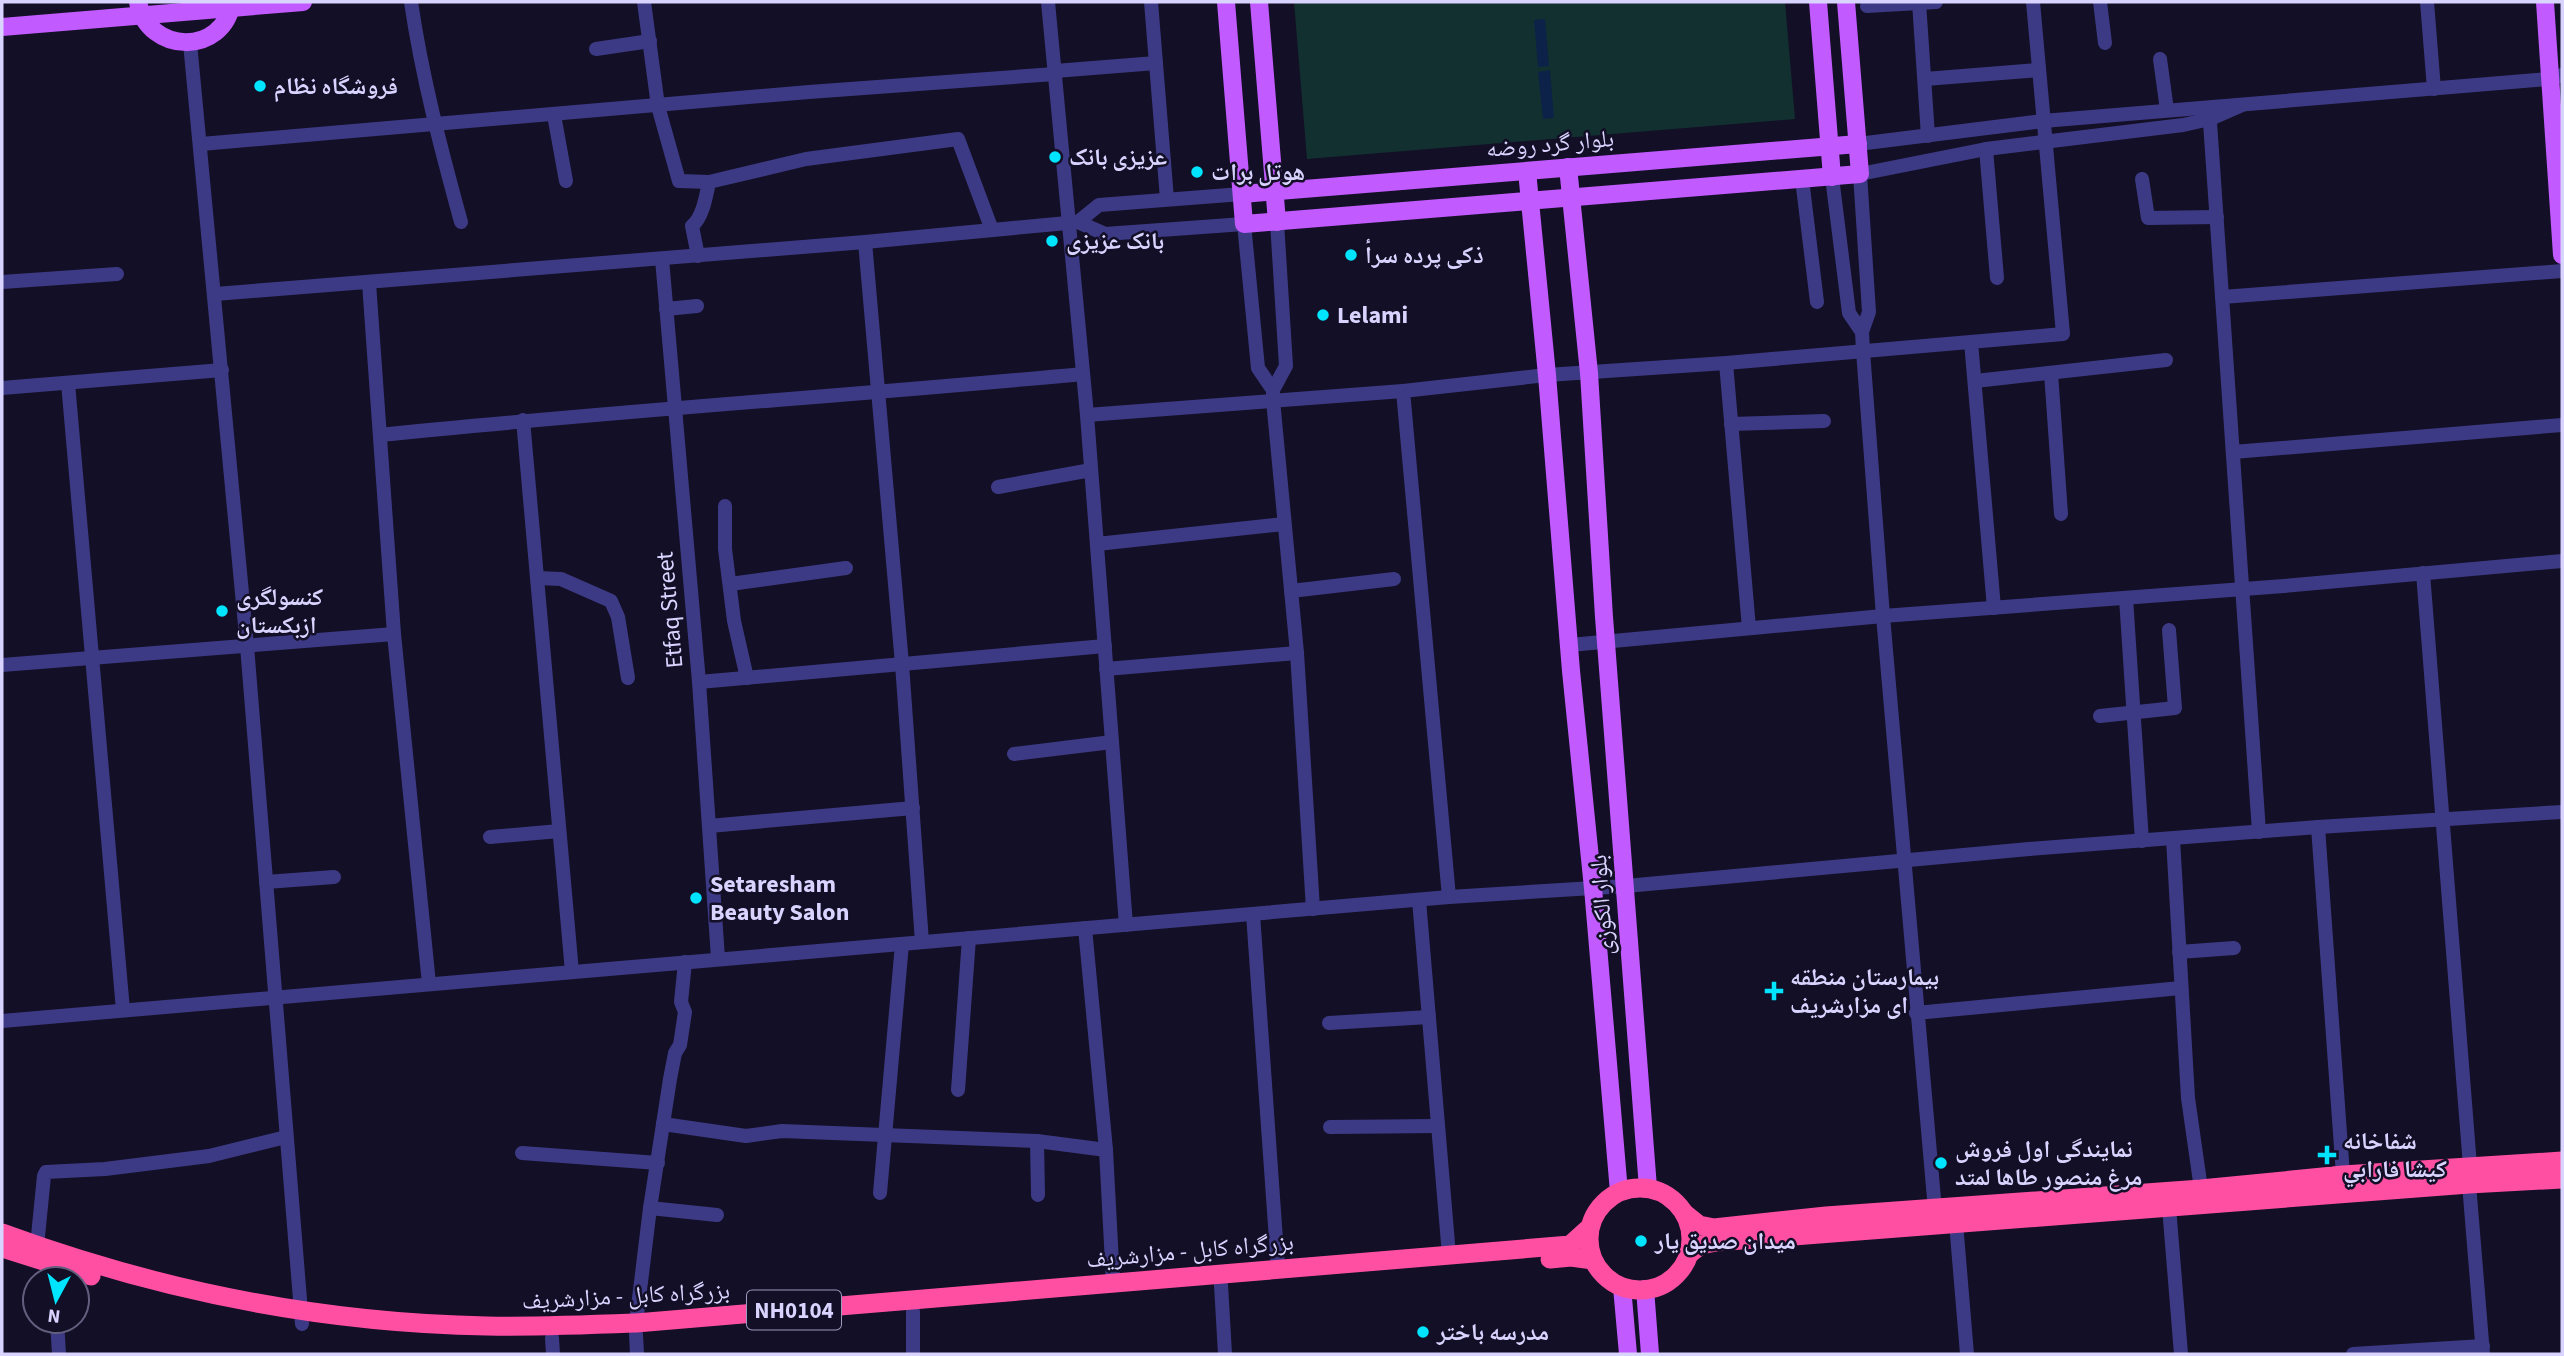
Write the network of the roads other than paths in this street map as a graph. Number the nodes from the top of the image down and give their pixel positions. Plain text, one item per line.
1 (303, 2) edge
2 (411, 2) edge
3 (644, 2) edge
4 (1048, 2) edge
5 (1152, 2) edge
6 (1226, 2) edge
7 (1259, 2) edge
8 (1818, 2) edge
9 (1846, 2) edge
10 (1919, 2) edge
11 (1936, 2) edge
12 (2033, 2) edge
13 (2100, 2) edge
14 (2427, 2) edge
15 (2544, 2) edge
16 (231, 5) edge
17 (1867, 6) dead end
18 (139, 8) edge
19 (2, 27) edge
20 (650, 41) junction
21 (190, 43) junction
22 (2105, 43) dead end
23 (596, 49) dead end
24 (2160, 59) dead end
25 (1156, 63) junction
26 (2039, 70) junction
27 (1055, 72) junction
28 (2556, 77) edge
29 (1924, 79) junction
30 (2434, 89) junction
31 (658, 106) junction
32 (2167, 110) junction
33 (2210, 113) junction
34 (554, 115) junction
35 (2043, 121) junction
36 (435, 124) junction
37 (1928, 136) junction
38 (2045, 141) junction
39 (201, 144) junction
40 (1858, 144) junction
41 (1830, 146) junction
42 (1986, 149) junction
43 (1568, 167) junction
44 (1527, 171) junction
45 (1860, 174) junction
46 (1832, 177) junction
47 (1802, 179) junction
48 (2142, 179) dead end
49 (566, 181) dead end
50 (709, 182) junction
51 (1275, 191) junction
52 (1242, 194) junction
53 (1572, 198) junction
54 (1167, 199) junction
55 (1530, 201) junction
56 (2217, 217) junction
57 (461, 222) dead end
58 (1277, 222) junction
59 (1074, 223) junction
60 (1244, 224) junction
61 (992, 230) junction
62 (865, 242) junction
63 (2562, 255) edge
64 (698, 256) junction
65 (662, 259) junction
66 (2562, 271) edge
67 (117, 274) dead end
68 (1997, 278) dead end
69 (2, 282) edge
70 (369, 283) junction
71 (215, 294) junction
72 (2222, 298) junction
73 (1817, 302) dead end
74 (697, 306) dead end
75 (666, 309) junction
76 (1862, 332) junction
77 (1971, 342) junction
78 (1863, 351) junction
79 (2166, 360) dead end
80 (1726, 363) junction
81 (222, 370) junction
82 (1589, 373) junction
83 (2051, 373) junction
84 (1083, 374) junction
85 (1547, 375) junction
86 (1975, 381) junction
87 (68, 383) junction
88 (2, 388) edge
89 (1403, 391) junction
90 (876, 394) junction
91 (1273, 395) junction
92 (675, 409) junction
93 (1087, 415) junction
94 (523, 420) junction
95 (1824, 421) dead end
96 (1731, 424) junction
97 (2562, 425) edge
98 (380, 435) junction
99 (2233, 452) junction
100 (1091, 470) junction
101 (999, 486) dead end
102 (724, 506) dead end
103 (2062, 514) dead end
104 (1284, 524) junction
105 (1097, 544) junction
106 (2562, 561) edge
107 (846, 568) dead end
108 (2423, 573) junction
109 (537, 578) junction
110 (1394, 579) dead end
111 (730, 584) junction
112 (2242, 589) junction
113 (1291, 591) junction
114 (2126, 598) junction
115 (1994, 608) junction
116 (1883, 616) junction
117 (1749, 628) junction
118 (2169, 629) dead end
119 (394, 634) junction
120 (1607, 641) junction
121 (1570, 645) junction
122 (247, 646) junction
123 (1105, 646) junction
124 (1297, 653) junction
125 (91, 658) junction
126 (902, 664) junction
127 (2, 665) edge
128 (1107, 669) junction
129 (628, 678) dead end
130 (747, 678) junction
131 (699, 682) junction
132 (2133, 714) junction
133 (2100, 716) dead end
134 (1112, 742) junction
135 (1014, 754) dead end
136 (913, 808) junction
137 (2562, 812) edge
138 (2441, 820) junction
139 (709, 826) junction
140 (2318, 827) junction
141 (559, 831) junction
142 (2259, 832) junction
143 (490, 837) dead end
144 (2173, 839) junction
145 (2142, 841) junction
146 (1905, 861) junction
147 (334, 877) dead end
148 (266, 883) junction
149 (1626, 886) junction
150 (1593, 888) junction
151 (1449, 897) junction
152 (1419, 900) junction
153 (1313, 909) junction
154 (1253, 914) junction
155 (1126, 925) junction
156 (1085, 928) junction
157 (969, 938) junction
158 (922, 942) junction
159 (902, 944) junction
160 (2234, 948) dead end
161 (2179, 952) junction
162 (718, 958) junction
163 (685, 962) junction
164 (572, 972) junction
165 (429, 984) junction
166 (2181, 988) junction
167 (275, 997) junction
168 (123, 1010) junction
169 (1916, 1013) junction
170 (1429, 1017) junction
171 (2, 1021) edge
172 (1329, 1023) dead end
173 (958, 1090) dead end
174 (663, 1124) junction
175 (1438, 1126) junction
176 (1331, 1127) dead end
177 (886, 1136) junction
178 (286, 1137) junction
179 (1037, 1141) junction
180 (1106, 1150) junction
181 (522, 1153) dead end
182 (2562, 1160) edge
183 (658, 1163) junction
184 (2343, 1175) junction
185 (2470, 1175) junction
186 (2562, 1179) edge
187 (1648, 1188) junction
188 (2200, 1189) junction
189 (1619, 1192) junction
190 (880, 1193) dead end
191 (1038, 1195) dead end
192 (2169, 1207) junction
193 (650, 1208) junction
194 (1935, 1210) junction
195 (1684, 1213) junction
196 (717, 1215) dead end
197 (1956, 1223) junction
198 (1590, 1227) junction
199 (2, 1233) edge
200 (37, 1246) junction
201 (2, 1248) edge
202 (1449, 1255) junction
203 (1688, 1255) junction
204 (1593, 1260) junction
205 (38, 1265) edge
206 (1278, 1268) junction
207 (91, 1281) edge
208 (1113, 1282) junction
209 (1221, 1285) junction
210 (1622, 1287) junction
211 (1645, 1289) junction
212 (913, 1311) junction
213 (302, 1317) junction
214 (636, 1328) junction
215 (58, 1335) edge
216 (552, 1346) edge
217 (2483, 1350) edge
218 (59, 1354) edge
219 (637, 1354) edge
220 (913, 1354) edge
221 (1225, 1354) edge
222 (1628, 1354) edge
223 (1650, 1354) edge
224 (1967, 1354) edge
225 (2181, 1354) edge
226 (2353, 1354) edge

1 - 16 main road
2 - 36 street
3 - 20 street
4 - 27 street
5 - 25 street
6 - 52 main road
7 - 51 main road
8 - 41 main road
9 - 40 main road
10 - 11 street
10 - 17 street
10 - 29 street
12 - 26 street
13 - 22 street
14 - 30 street
15 - 28 main road
16 - 18 main road
16 - 21 main road
18 - 19 main road
18 - 21 main road
20 - 23 street
20 - 31 street
21 - 39 street
24 - 32 street
25 - 27 street
25 - 54 street
26 - 29 street
26 - 35 street
27 - 31 street
27 - 59 street
28 - 30 street
28 - 63 main road
29 - 37 street
30 - 33 street
31 - 34 street
31 - 50 street
32 - 33 street
32 - 35 street
33 - 38 street
33 - 56 street
34 - 36 street
34 - 49 street
35 - 37 street
35 - 38 street
36 - 39 street
36 - 57 street
37 - 40 street
38 - 42 street
38 - 77 street
39 - 71 street
40 - 41 main road, بلوار گرد روضه
40 - 45 main road
41 - 43 main road, بلوار گرد روضه
41 - 46 main road
42 - 45 street
42 - 68 street
43 - 44 main road, بلوار گرد روضه
43 - 53 main road, بلوار الکوزی
44 - 51 main road, بلوار گرد روضه
44 - 55 main road, بلوار الکوزی
45 - 46 main road
45 - 76 street
46 - 47 main road
46 - 76 street
47 - 53 main road
47 - 73 street
48 - 56 street
50 - 61 street
50 - 64 street
51 - 52 main road, بلوار گرد روضه
51 - 58 main road
52 - 54 street
52 - 60 main road
53 - 55 main road
53 - 82 main road, بلوار الکوزی
54 - 59 street
55 - 58 main road
55 - 85 main road, بلوار الکوزی
56 - 72 street
58 - 60 main road
58 - 91 street
59 - 60 street
59 - 61 street
59 - 84 street
60 - 91 street
61 - 62 street
62 - 64 street
62 - 90 street
64 - 65 street
65 - 70 street
65 - 75 street, Etfaq Street
66 - 72 street
67 - 69 street
70 - 71 street
70 - 98 street
71 - 81 street
72 - 99 street
74 - 75 street
75 - 92 street, Etfaq Street
76 - 78 street
77 - 78 street
77 - 86 street
78 - 80 street
78 - 116 street
79 - 83 street
80 - 82 street
80 - 96 street
81 - 87 street
81 - 122 street
82 - 85 street
82 - 120 main road, بلوار الکوزی
83 - 86 street
83 - 103 street
84 - 90 street
84 - 93 street
85 - 89 street
85 - 121 main road, بلوار الکوزی
86 - 115 street
87 - 88 street
87 - 125 street
89 - 91 street
89 - 151 street
90 - 92 street
90 - 126 street
91 - 93 street
91 - 104 street
92 - 94 street
92 - 131 street, Etfaq Street
93 - 100 street
94 - 98 street
94 - 109 street
95 - 96 street
96 - 117 street
97 - 99 street
98 - 119 street
99 - 112 street
100 - 101 street
100 - 105 street
102 - 111 street
104 - 105 street
104 - 113 street
105 - 123 street
106 - 108 street
107 - 111 street
108 - 112 street
108 - 138 street
109 - 129 street
109 - 141 street
110 - 113 street
111 - 130 street
112 - 114 street
112 - 142 street
113 - 124 street
114 - 115 street
114 - 132 street
115 - 116 street
116 - 117 street
116 - 146 street
117 - 120 street
118 - 132 street
119 - 122 street
119 - 165 street
120 - 121 street
120 - 149 main road, بلوار الکوزی
121 - 150 main road, بلوار الکوزی
122 - 125 street
122 - 148 street
123 - 126 street
123 - 128 street
124 - 128 street
124 - 153 street
125 - 127 street
125 - 168 street
126 - 130 street
126 - 136 street
128 - 134 street
130 - 131 street
131 - 139 street, Etfaq Street
132 - 133 street
132 - 145 street
134 - 135 street
134 - 155 street
136 - 139 street
136 - 158 street
137 - 138 street
138 - 140 street
138 - 185 street
139 - 162 street, Etfaq Street
140 - 142 street
140 - 184 street
141 - 143 street
141 - 164 street
142 - 144 street
144 - 145 street
144 - 161 street
145 - 146 street
146 - 149 street
146 - 169 street
147 - 148 street
148 - 167 street
149 - 150 street
149 - 187 main road, بلوار الکوزی
150 - 151 street
150 - 189 main road, بلوار الکوزی
151 - 152 street
152 - 153 street
152 - 170 street
153 - 154 street
154 - 155 street
154 - 206 street
155 - 156 street
156 - 157 street
156 - 180 street
157 - 158 street
157 - 173 street
158 - 159 street
159 - 162 street
159 - 177 street
160 - 161 street
161 - 166 street
162 - 163 street
163 - 164 street
163 - 174 street
164 - 165 street
165 - 167 street
166 - 169 street
166 - 188 street
167 - 168 street
167 - 178 street
168 - 171 street
169 - 194 street
170 - 172 street
170 - 175 street
174 - 177 street
174 - 183 street
175 - 176 street
175 - 202 street
177 - 179 street
177 - 190 street
178 - 200 street
178 - 213 street
179 - 180 street
179 - 191 street
180 - 208 street
181 - 183 street
182 - 185 highway
183 - 193 street
184 - 185 highway
184 - 188 highway
185 - 186 highway
185 - 192 highway
185 - 217 street
187 - 189 highway
187 - 195 highway
188 - 194 highway
189 - 198 highway, NH0104
192 - 197 highway
192 - 225 street
193 - 196 street
193 - 214 street
194 - 195 highway
195 - 203 highway
197 - 203 highway
197 - 224 street
198 - 202 highway, بزرگراه کابل - مزارشریف / NH0104
198 - 204 highway
199 - 200 highway, بزرگراه کابل - مزارشریف / NH0104
200 - 213 highway, بزرگراه کابل - مزارشریف / NH0104
201 - 205 highway, بزرگراه کابل - مزارشریف / NH0104
202 - 206 highway, بزرگراه کابل - مزارشریف / NH0104
203 - 211 highway
204 - 209 highway, بزرگراه کابل - مزارشریف / NH0104
204 - 210 highway
206 - 208 highway, بزرگراه کابل - مزارشریف / NH0104
207 - 213 highway, بزرگراه کابل - مزارشریف / NH0104
208 - 214 highway, بزرگراه کابل - مزارشریف / NH0104
209 - 212 highway, بزرگراه کابل - مزارشریف / NH0104
209 - 221 street
210 - 211 highway
210 - 222 main road
211 - 223 main road
212 - 214 highway, بزرگراه کابل - مزارشریف / NH0104
212 - 220 street
213 - 214 highway, بزرگراه کابل - مزارشریف / NH0104
213 - 216 highway, بزرگراه کابل - مزارشریف / NH0104
214 - 216 highway, بزرگراه کابل - مزارشریف / NH0104
214 - 219 street
215 - 218 street
217 - 226 street

